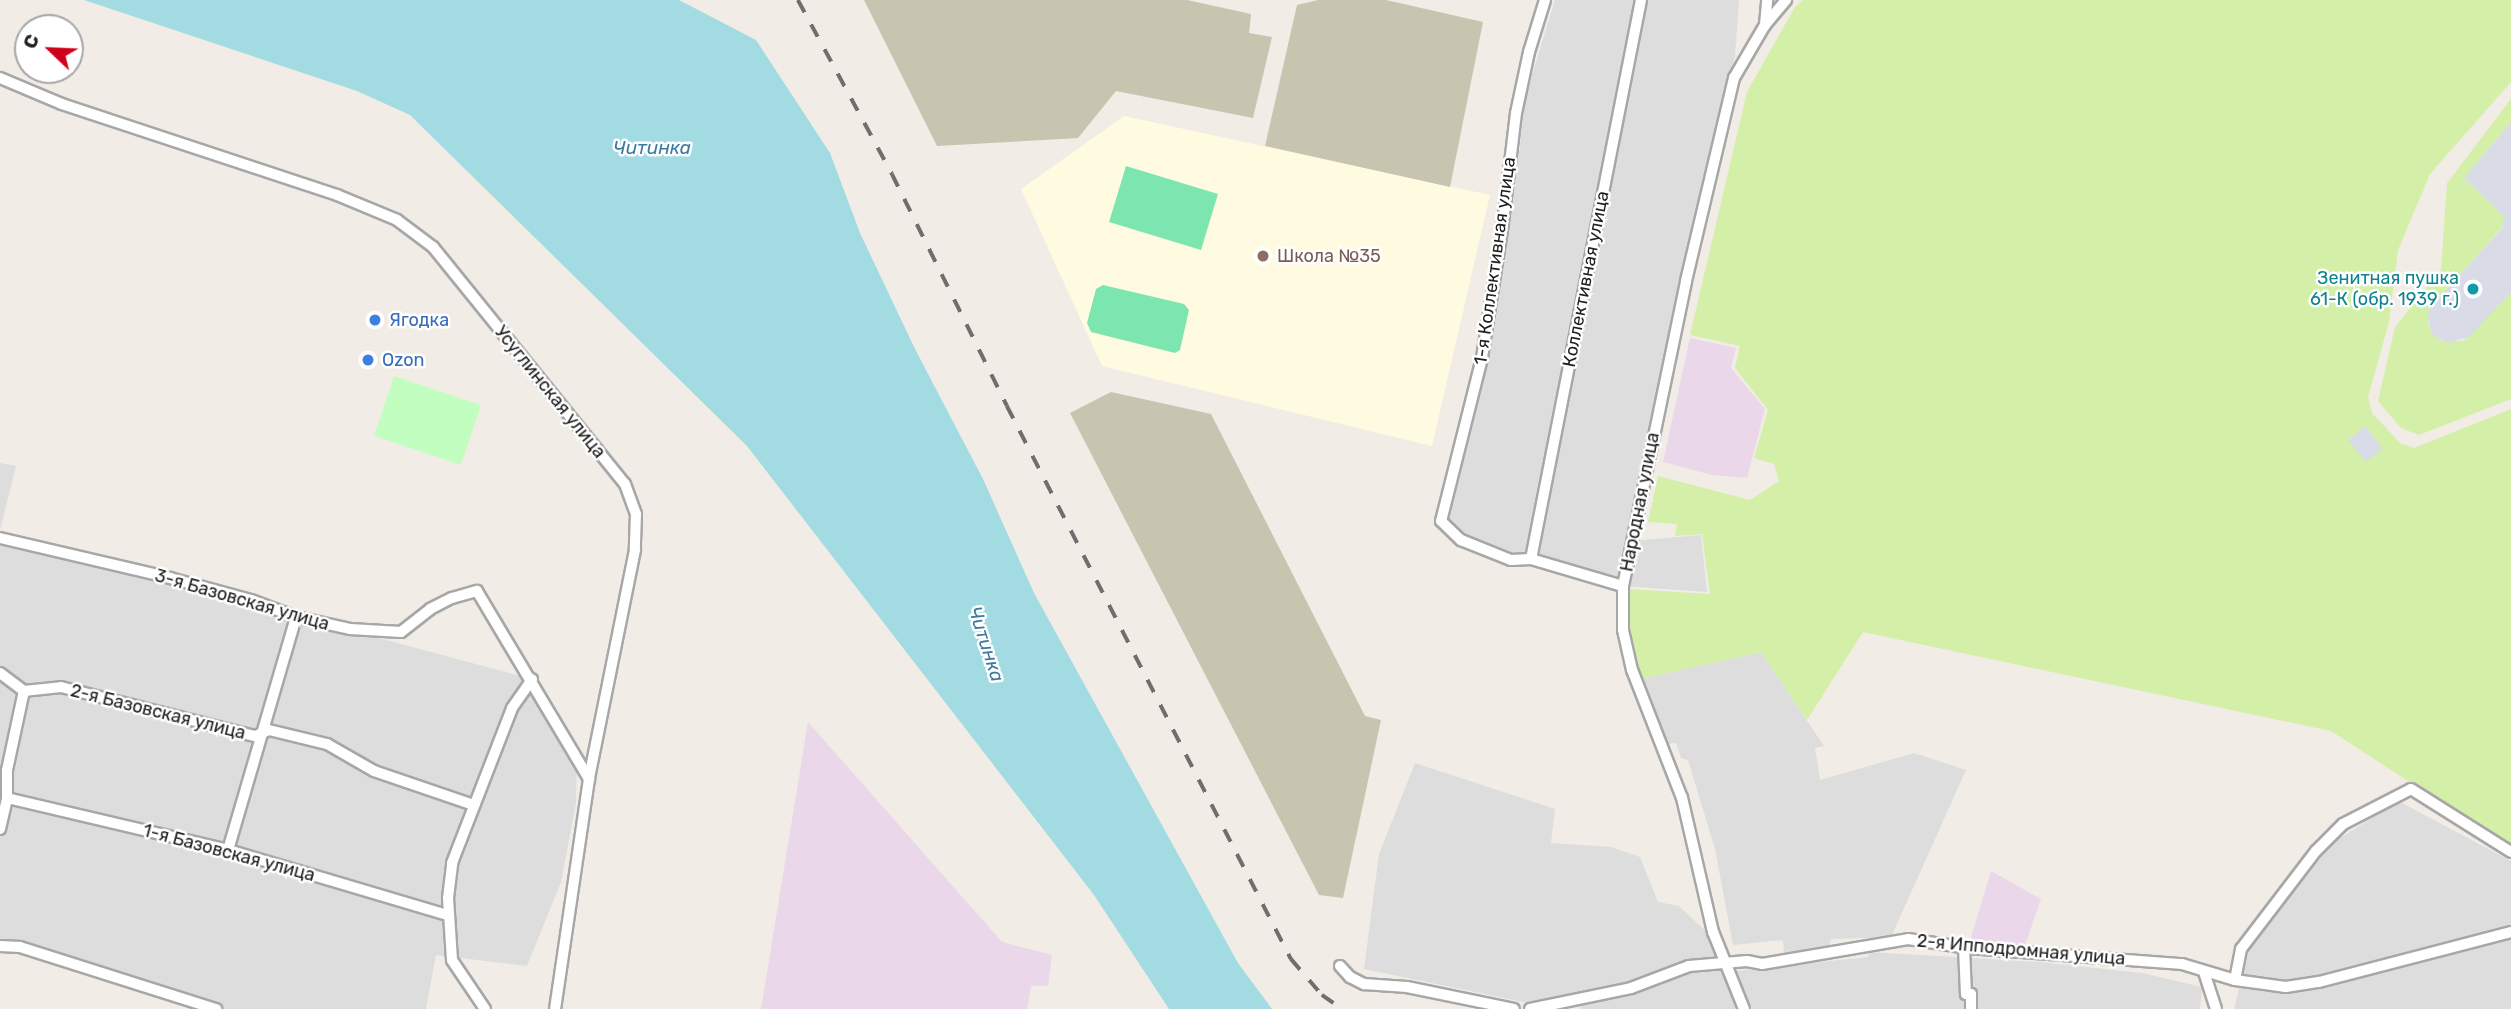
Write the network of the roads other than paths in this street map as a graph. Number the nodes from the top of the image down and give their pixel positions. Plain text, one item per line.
1 (1545, 0) edge
2 (1641, 0) edge
3 (1767, 0) edge
4 (1786, 0) edge
5 (1765, 25) junction
6 (0, 78) edge
7 (0, 538) edge
8 (1531, 559) junction
9 (1623, 586) junction
10 (296, 617) junction
11 (0, 673) edge
12 (532, 679) junction
13 (24, 691) junction
14 (262, 733) junction
15 (589, 779) junction
16 (7, 798) junction
17 (474, 805) junction
18 (0, 829) edge
19 (228, 850) junction
20 (2511, 852) edge
21 (448, 915) junction
22 (2511, 932) edge
23 (0, 946) edge
24 (1964, 947) junction
25 (1723, 962) junction
26 (1339, 966) dead end
27 (2204, 972) junction
28 (2235, 980) junction
29 (216, 1009) edge
30 (485, 1009) edge
31 (555, 1009) edge
32 (1514, 1009) edge
33 (1530, 1009) edge
34 (1744, 1009) edge
35 (1971, 1009) edge
36 (2216, 1009) edge

1 - 8 street, 1-я Коллективная улица
2 - 8 street, Коллективная улица
3 - 5 street
4 - 5 street, Народная улица
5 - 9 street, Народная улица
6 - 15 street, Усуглинская улица
7 - 10 street, 3-я Базовская улица
8 - 9 street
9 - 25 street, Народная улица
10 - 12 street, 3-я Базовская улица
10 - 14 street
11 - 13 street
12 - 15 street
12 - 17 street
13 - 14 street, 2-я Базовская улица
13 - 16 street
14 - 17 street, 2-я Базовская улица
14 - 19 street
15 - 31 street, Усуглинская улица
16 - 18 street
16 - 19 street, 1-я Базовская улица
17 - 21 street
19 - 21 street, 1-я Базовская улица
20 - 28 street
21 - 30 street
22 - 28 street, 2-я Ипподромная улица
23 - 29 street
24 - 25 street, 2-я Ипподромная улица
24 - 27 street, 2-я Ипподромная улица
24 - 35 street
25 - 33 street, 2-я Ипподромная улица
25 - 34 street, Народная улица
26 - 32 street
27 - 28 street, 2-я Ипподромная улица
27 - 36 street

